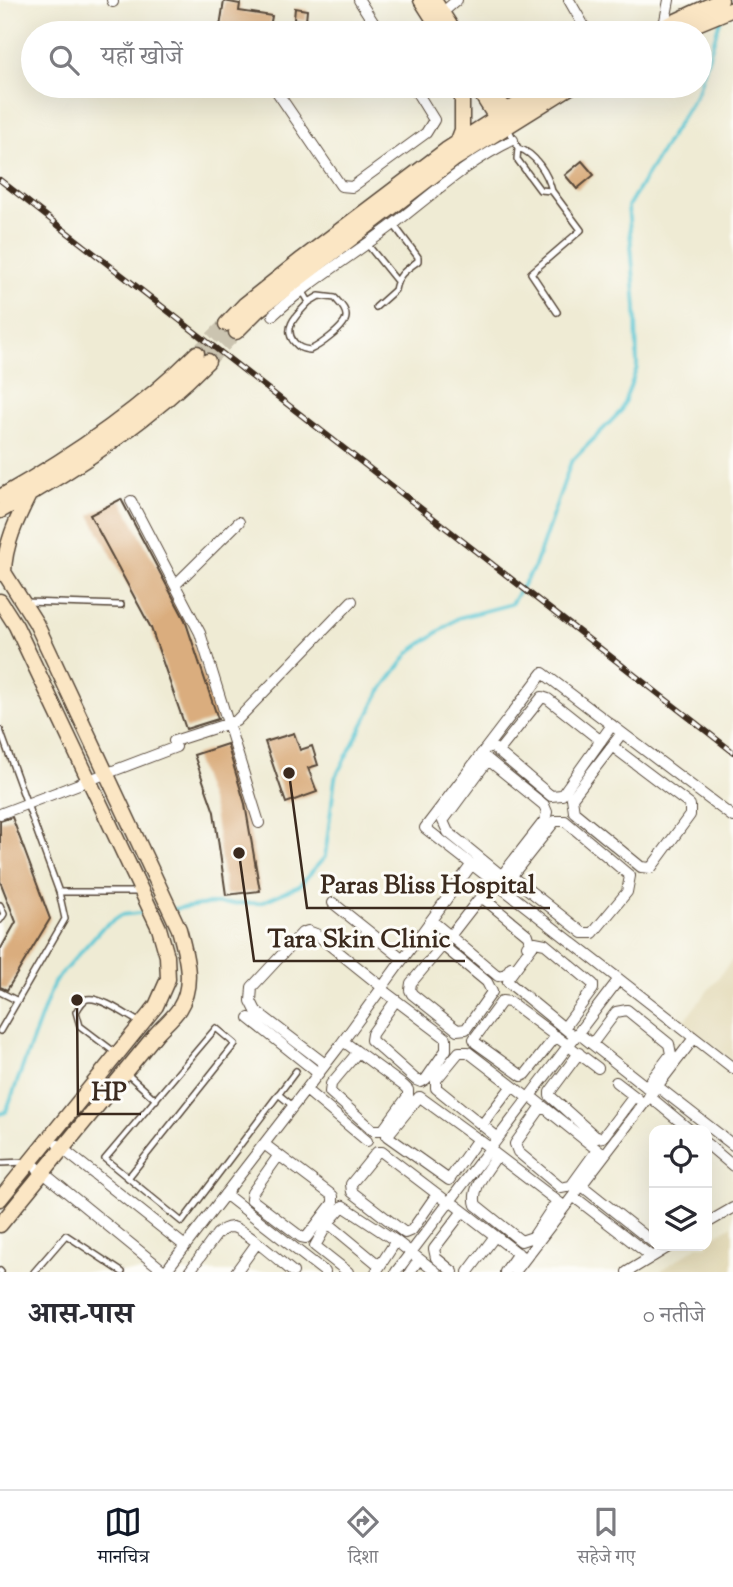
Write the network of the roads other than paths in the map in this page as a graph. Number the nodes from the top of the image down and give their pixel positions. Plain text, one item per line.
1 (359, 0) edge
2 (421, 0) edge
3 (434, 0) edge
4 (457, 0) edge
5 (569, 0) edge
6 (668, 0) edge
7 (721, 0) edge
8 (733, 9) edge
9 (442, 13) junction
10 (372, 21) edge
11 (434, 21) edge
12 (447, 21) edge
13 (581, 21) edge
14 (669, 21) edge
15 (683, 21) edge
16 (700, 21) edge
17 (281, 98) edge
18 (420, 98) edge
19 (462, 98) edge
20 (486, 98) edge
21 (494, 98) edge
22 (532, 98) edge
23 (549, 98) edge
24 (505, 121) junction
25 (457, 143) junction
26 (515, 144) junction
27 (552, 191) junction
28 (393, 224) junction
29 (366, 244) junction
30 (396, 280) junction
31 (302, 290) junction
32 (309, 302) junction
33 (376, 307) dead end
34 (557, 312) dead end
35 (273, 315) dead end
36 (30, 494) junction
37 (0, 497) edge
38 (131, 501) dead end
39 (0, 511) edge
40 (239, 522) dead end
41 (2, 570) edge
42 (175, 585) junction
43 (0, 601) edge
44 (352, 601) dead end
45 (23, 602) junction
46 (121, 605) dead end
47 (5, 613) edge
48 (229, 724) junction
49 (612, 726) junction
50 (0, 730) edge
51 (622, 733) junction
52 (601, 741) junction
53 (489, 744) junction
54 (612, 746) junction
55 (498, 752) junction
56 (484, 757) junction
57 (107, 774) junction
58 (89, 780) junction
59 (28, 804) junction
60 (0, 814) edge
61 (733, 817) edge
62 (259, 823) dead end
63 (472, 864) junction
64 (503, 881) junction
65 (59, 892) junction
66 (144, 896) junction
67 (333, 903) dead end
68 (0, 905) edge
69 (0, 920) edge
70 (431, 920) junction
71 (424, 930) junction
72 (450, 936) junction
73 (443, 945) junction
74 (403, 959) junction
75 (619, 979) junction
76 (382, 988) junction
77 (0, 992) edge
78 (396, 1000) junction
79 (18, 1001) junction
80 (249, 1018) dead end
81 (142, 1023) junction
82 (0, 1031) edge
83 (560, 1031) junction
84 (574, 1038) junction
85 (694, 1038) junction
86 (343, 1041) junction
87 (592, 1044) junction
88 (358, 1052) junction
89 (579, 1053) junction
90 (117, 1054) junction
91 (598, 1068) dead end
92 (733, 1068) edge
93 (322, 1069) junction
94 (296, 1071) dead end
95 (125, 1072) junction
96 (616, 1082) dead end
97 (512, 1086) junction
98 (306, 1090) junction
99 (650, 1093) junction
100 (278, 1094) junction
101 (634, 1096) junction
102 (529, 1097) junction
103 (156, 1100) junction
104 (293, 1106) junction
105 (542, 1106) junction
106 (482, 1125) junction
107 (685, 1125) edge
108 (49, 1138) junction
109 (498, 1138) junction
110 (478, 1139) junction
111 (367, 1141) dead end
112 (264, 1144) junction
113 (733, 1145) edge
114 (712, 1148) edge
115 (62, 1149) junction
116 (492, 1151) junction
117 (601, 1153) junction
118 (279, 1155) junction
119 (30, 1162) junction
120 (0, 1163) edge
121 (733, 1166) edge
122 (43, 1173) junction
123 (128, 1178) junction
124 (582, 1185) junction
125 (225, 1194) junction
126 (437, 1195) junction
127 (202, 1196) junction
128 (573, 1196) junction
129 (0, 1199) edge
130 (449, 1202) junction
131 (561, 1205) junction
132 (215, 1208) junction
133 (733, 1208) edge
134 (463, 1211) junction
135 (712, 1220) edge
136 (328, 1223) junction
137 (0, 1225) edge
138 (495, 1236) junction
139 (649, 1237) edge
140 (396, 1241) junction
141 (257, 1244) junction
142 (185, 1246) junction
143 (657, 1251) edge
144 (415, 1256) junction
145 (522, 1256) junction
146 (652, 1257) junction
147 (378, 1269) edge
148 (238, 1271) edge
149 (34, 1272) edge
150 (122, 1272) edge
151 (165, 1272) edge
152 (190, 1272) edge
153 (293, 1272) edge
154 (325, 1272) edge
155 (348, 1272) edge
156 (396, 1272) edge
157 (410, 1272) edge
158 (436, 1272) edge
159 (453, 1272) edge
160 (468, 1272) edge
161 (505, 1272) edge
162 (516, 1272) edge
163 (627, 1272) edge

1 - 10 street
2 - 11 street
3 - 9 street
4 - 9 street
5 - 13 street
6 - 14 street
7 - 15 street
8 - 16 street
9 - 12 street
17 - 18 street
19 - 25 street
20 - 24 street
21 - 24 street
22 - 24 street
23 - 24 street
24 - 25 street
24 - 25 street
24 - 26 lane
26 - 27 lane
26 - 27 lane
26 - 28 street
27 - 34 lane
28 - 29 street
28 - 30 lane
29 - 30 lane
29 - 31 street
30 - 33 lane
31 - 32 lane
31 - 35 street
32 - 32 lane
36 - 37 street
36 - 39 street
36 - 41 street
38 - 42 street
40 - 42 street
41 - 45 street
42 - 48 street
43 - 47 street
44 - 48 street
45 - 46 lane
45 - 57 street
47 - 58 street
48 - 57 street
48 - 62 street
49 - 51 street
49 - 52 street
49 - 53 street
50 - 59 lane
51 - 54 street
51 - 61 street
52 - 55 street
52 - 55 street
53 - 55 street
53 - 56 street
54 - 54 street
56 - 63 street
56 - 64 street
56 - 64 street
57 - 58 street
57 - 95 street
58 - 59 street
58 - 66 street
59 - 60 street
59 - 65 lane
63 - 64 street
63 - 70 street
64 - 64 street
64 - 75 street
65 - 66 lane
65 - 79 lane
66 - 81 street
67 - 74 street
68 - 69 lane
70 - 71 street
70 - 72 street
71 - 73 street
71 - 74 street
72 - 72 street
73 - 73 street
74 - 76 street
75 - 84 street
75 - 85 street
76 - 78 street
76 - 86 street
76 - 93 street
77 - 79 lane
78 - 78 street
79 - 82 lane
80 - 93 street
81 - 90 street
81 - 90 lane
83 - 83 street
83 - 83 street
83 - 84 street
84 - 87 street
84 - 89 street
84 - 102 street
85 - 92 street
85 - 99 street
86 - 88 street
86 - 93 street
87 - 99 street
87 - 99 street
88 - 88 street
89 - 91 street
89 - 101 street
90 - 108 street
93 - 98 street
94 - 100 lane
95 - 103 lane
95 - 115 street
96 - 101 street
97 - 102 street
97 - 106 street
97 - 106 street
98 - 104 street
98 - 111 street
99 - 101 street
99 - 107 street
99 - 113 street
99 - 117 street
100 - 104 lane
100 - 127 lane
102 - 105 street
102 - 109 street
103 - 123 lane
103 - 123 lane
104 - 112 street
105 - 117 street
105 - 117 street
106 - 109 street
108 - 115 street
108 - 119 street
109 - 116 street
110 - 110 street
110 - 116 street
112 - 118 street
112 - 125 street
114 - 121 street
115 - 122 street
115 - 142 street
116 - 130 street
116 - 131 street
116 - 131 street
117 - 124 street
118 - 118 street
119 - 120 lane
119 - 122 street
119 - 129 street
122 - 137 street
122 - 151 street
123 - 127 lane
124 - 128 street
124 - 139 street
125 - 132 street
125 - 154 street
126 - 126 street
126 - 130 street
127 - 132 lane
128 - 131 street
128 - 146 street
130 - 134 street
130 - 144 street
131 - 145 street
132 - 142 street
133 - 135 street
134 - 138 street
134 - 159 street
136 - 140 street
136 - 147 street
136 - 155 street
138 - 145 street
138 - 160 street
140 - 144 street
140 - 147 street
141 - 148 street
141 - 152 street
141 - 153 street
142 - 151 street
143 - 146 street
144 - 156 street
144 - 157 street
144 - 158 street
145 - 161 street
145 - 162 street
146 - 163 street
149 - 150 lane

